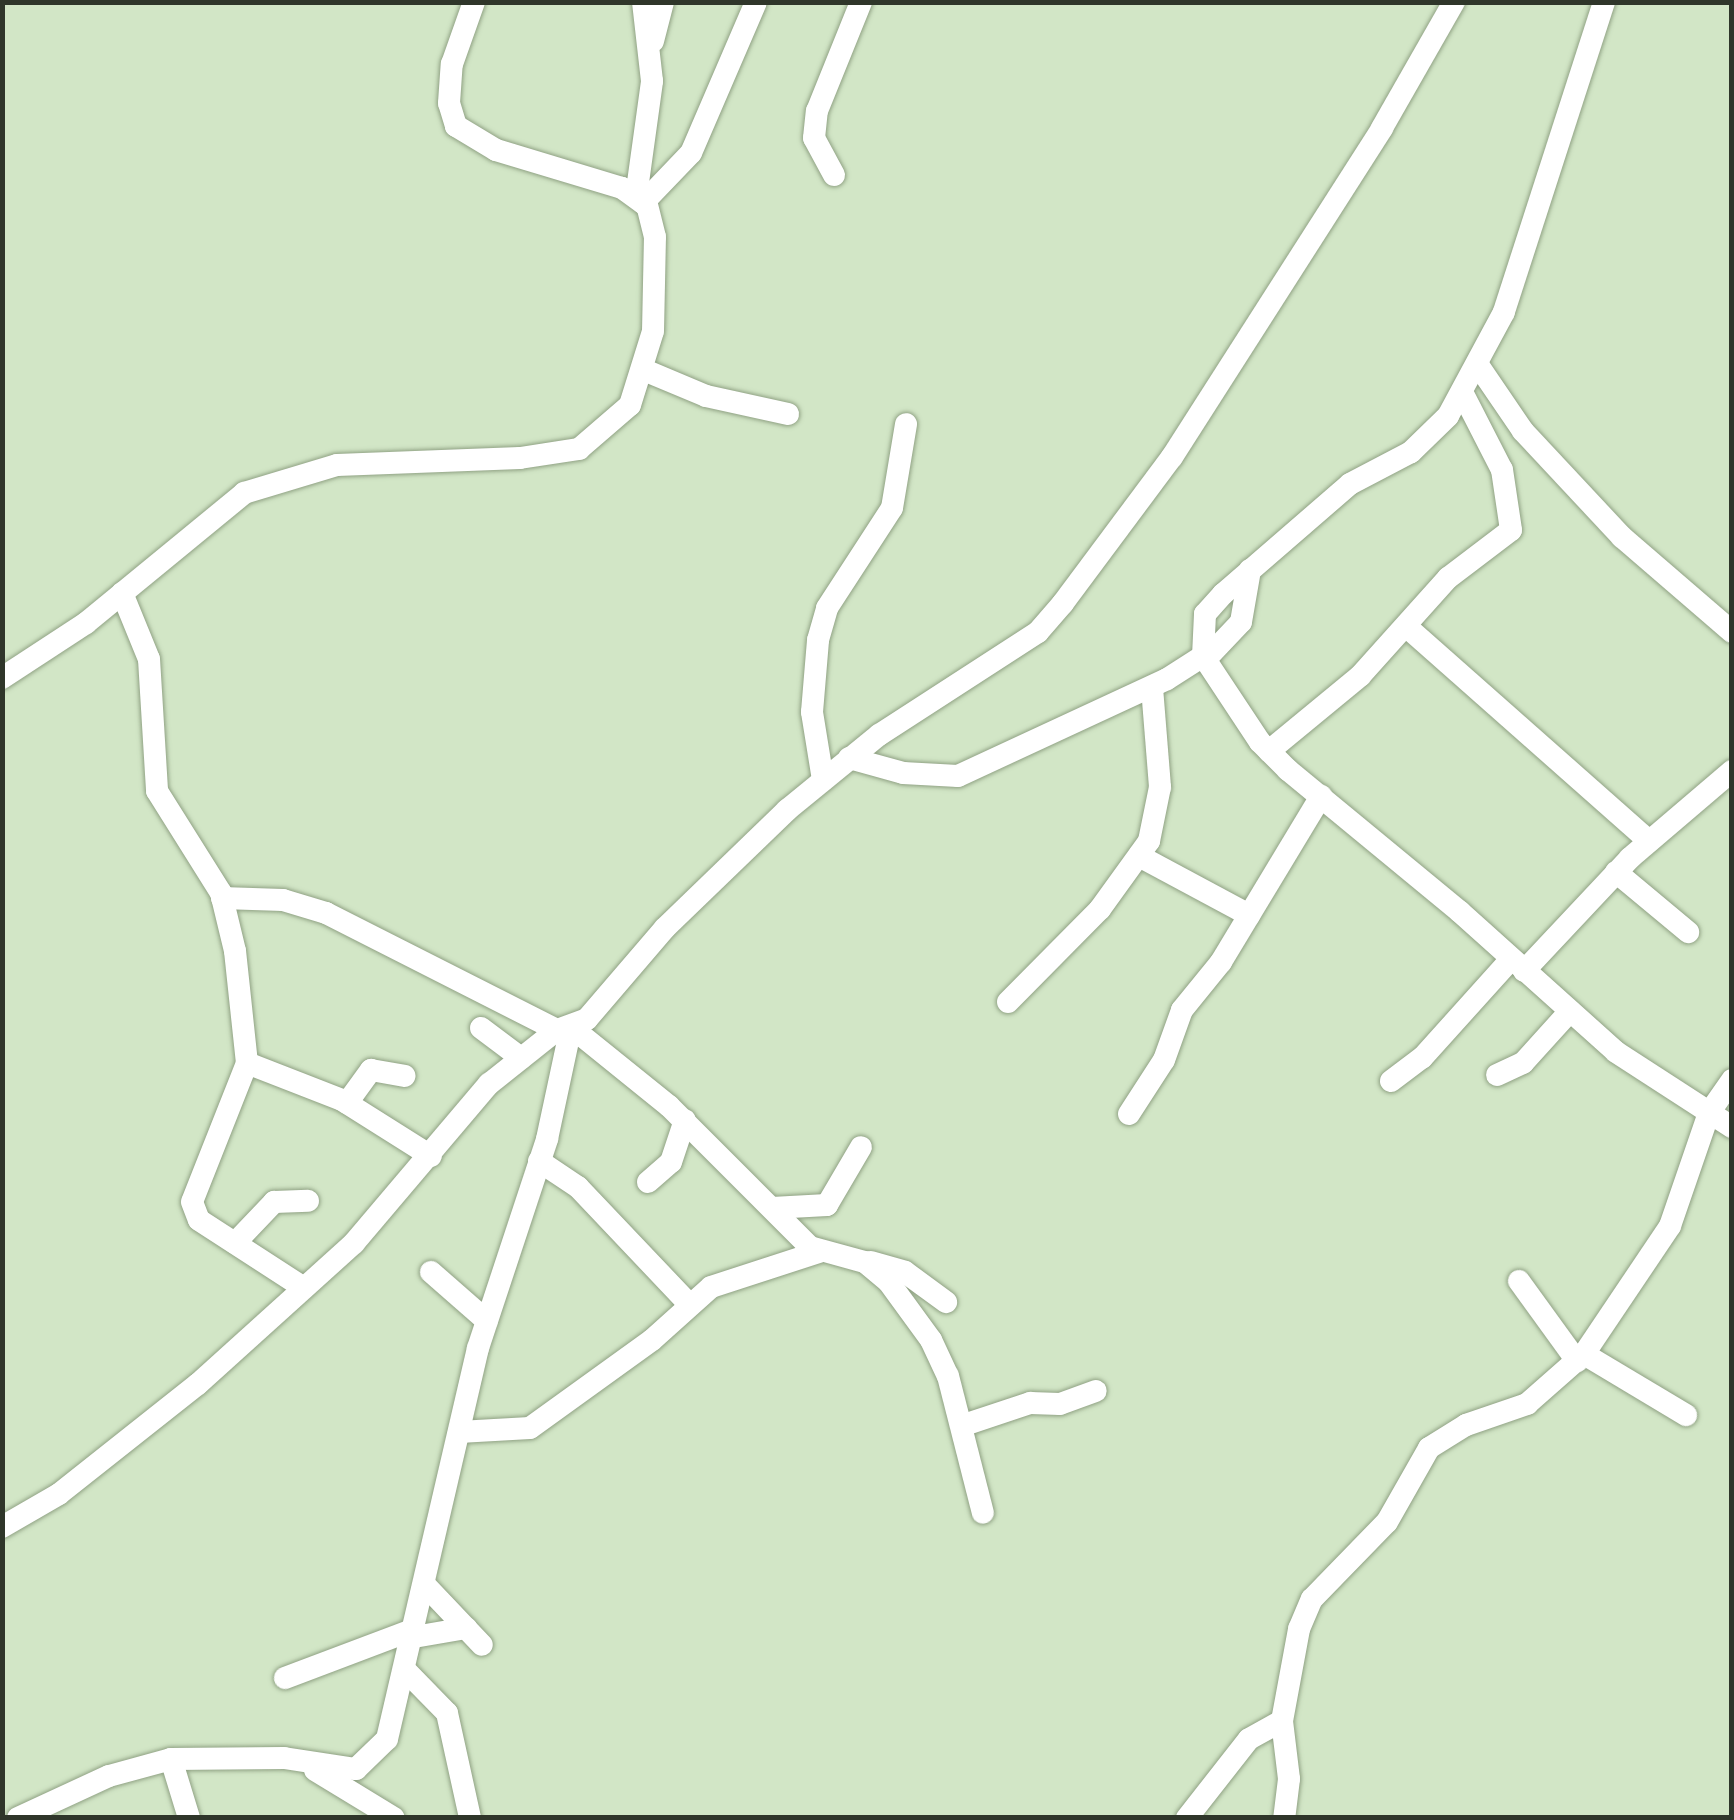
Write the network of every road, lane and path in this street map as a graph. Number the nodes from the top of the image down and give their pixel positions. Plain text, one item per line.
1 (474, 2) edge
2 (643, 2) edge
3 (663, 2) edge
4 (756, 2) edge
5 (860, 2) edge
6 (1454, 2) edge
7 (1604, 2) edge
8 (650, 44) junction
9 (834, 175) dead end
10 (639, 200) junction
11 (1478, 365) junction
12 (644, 370) junction
13 (1462, 392) junction
14 (788, 414) dead end
15 (906, 424) dead end
16 (1250, 570) junction
17 (122, 592) junction
18 (1407, 627) junction
19 (1732, 632) edge
20 (1204, 658) junction
21 (2, 678) edge
22 (1152, 686) junction
23 (1269, 751) junction
24 (849, 758) junction
25 (1732, 771) edge
26 (822, 780) junction
27 (1321, 796) junction
28 (1649, 841) junction
29 (1139, 856) junction
30 (1616, 872) junction
31 (222, 898) junction
32 (1249, 915) junction
33 (1688, 932) dead end
34 (1518, 965) junction
35 (1008, 1002) dead end
36 (1570, 1011) junction
37 (481, 1028) dead end
38 (564, 1029) junction
39 (521, 1058) junction
40 (248, 1063) junction
41 (1497, 1074) dead end
42 (404, 1076) dead end
43 (1732, 1080) edge
44 (1391, 1081) dead end
45 (347, 1103) junction
46 (1129, 1114) dead end
47 (1709, 1114) junction
48 (684, 1120) junction
49 (1732, 1127) edge
50 (861, 1148) dead end
51 (430, 1156) junction
52 (539, 1161) junction
53 (648, 1182) dead end
54 (308, 1201) dead end
55 (772, 1208) junction
56 (235, 1243) junction
57 (819, 1252) junction
58 (865, 1262) junction
59 (431, 1272) dead end
60 (1519, 1281) dead end
61 (304, 1288) junction
62 (946, 1302) dead end
63 (688, 1303) junction
64 (486, 1321) junction
65 (1580, 1357) junction
66 (1096, 1391) dead end
67 (1686, 1416) dead end
68 (964, 1425) junction
69 (459, 1432) junction
70 (983, 1513) dead end
71 (2, 1527) edge
72 (426, 1586) junction
73 (414, 1633) junction
74 (404, 1670) junction
75 (285, 1678) dead end
76 (1282, 1720) junction
77 (171, 1759) junction
78 (305, 1763) junction
79 (18, 1818) edge
80 (189, 1818) edge
81 (394, 1818) edge
82 (470, 1818) edge
83 (1188, 1818) edge
84 (1284, 1818) edge

1 - 10 street
2 - 8 street
3 - 8 street
4 - 10 street
5 - 9 street
6 - 24 street
7 - 11 street
8 - 10 street
10 - 12 street
11 - 13 street
11 - 19 street
12 - 14 street
12 - 17 street
13 - 16 street
13 - 18 street
15 - 26 street
16 - 20 street
16 - 20 street
17 - 21 street
17 - 31 street
18 - 23 street
18 - 28 street
20 - 22 street
20 - 23 street
22 - 24 street
22 - 29 street
23 - 27 street
24 - 26 street
25 - 28 street
26 - 38 street
27 - 32 street
27 - 34 street
28 - 30 street
29 - 32 street
29 - 35 street
30 - 33 street
30 - 34 street
31 - 38 street
31 - 40 street
32 - 46 street
34 - 36 street
34 - 44 street
36 - 41 street
36 - 47 street
37 - 39 street
38 - 39 street
38 - 48 street
38 - 52 street
39 - 51 street
40 - 45 street
40 - 56 street
42 - 45 street
43 - 47 street
45 - 51 street
47 - 49 street
47 - 65 street
48 - 53 street
48 - 55 street
50 - 55 street
51 - 61 street
52 - 63 street
52 - 64 street
54 - 56 street
55 - 57 street
56 - 61 street
57 - 58 street
57 - 63 street
58 - 62 street
58 - 68 street
59 - 64 street
60 - 65 street
61 - 71 street
63 - 69 street
64 - 69 street
65 - 67 street
65 - 76 street
66 - 68 street
68 - 70 street
69 - 72 street
72 - 73 street
72 - 73 street
73 - 74 street
73 - 75 street
74 - 78 street
74 - 82 street
76 - 83 street
76 - 84 street
77 - 78 street
77 - 79 street
77 - 80 street
78 - 81 street

